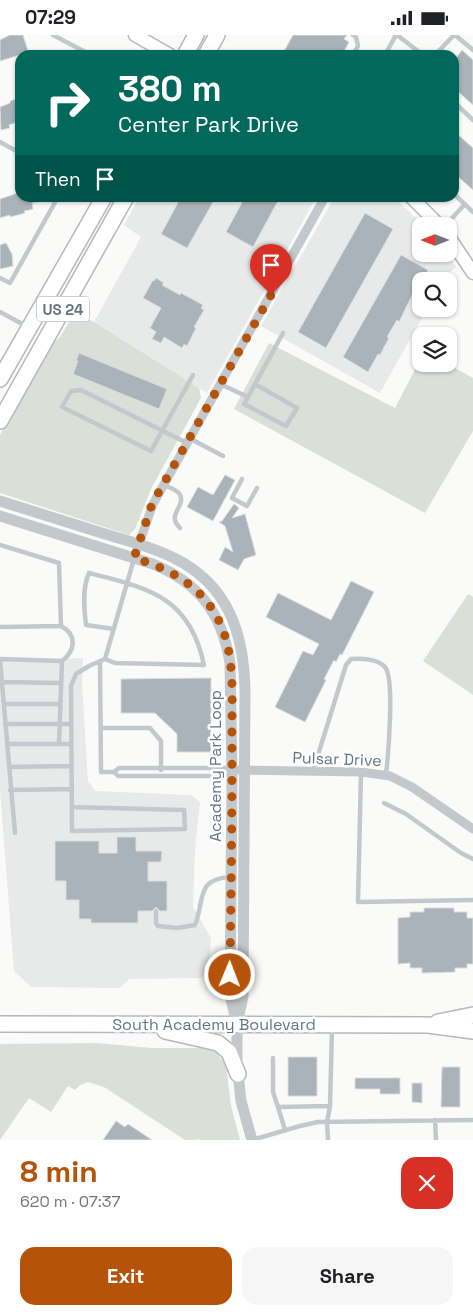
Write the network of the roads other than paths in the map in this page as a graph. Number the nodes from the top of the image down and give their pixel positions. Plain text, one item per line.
1 (53, 35) edge
2 (135, 35) edge
3 (196, 35) edge
4 (218, 35) edge
5 (353, 35) edge
6 (397, 35) edge
7 (454, 35) edge
8 (82, 50) edge
9 (161, 50) edge
10 (188, 50) edge
11 (209, 50) edge
12 (356, 50) edge
13 (388, 50) edge
14 (416, 50) edge
15 (440, 50) edge
16 (473, 50) edge
17 (459, 107) edge
18 (473, 120) edge
19 (0, 142) edge
20 (15, 150) edge
21 (459, 199) edge
22 (55, 202) edge
23 (101, 202) edge
24 (123, 202) edge
25 (322, 202) edge
26 (416, 202) edge
27 (465, 204) junction
28 (473, 212) edge
29 (431, 217) edge
30 (453, 217) edge
31 (458, 250) edge
32 (473, 273) edge
33 (0, 278) edge
34 (0, 313) edge
35 (30, 328) junction
36 (283, 333) dead end
37 (192, 375) dead end
38 (0, 379) edge
39 (255, 383) junction
40 (220, 384) junction
41 (248, 397) junction
42 (0, 421) edge
43 (162, 431) junction
44 (188, 441) junction
45 (223, 457) dead end
46 (242, 479) dead end
47 (164, 485) junction
48 (257, 488) dead end
49 (0, 501) edge
50 (0, 516) edge
51 (180, 528) dead end
52 (0, 545) edge
53 (138, 545) junction
54 (134, 558) junction
55 (127, 583) junction
56 (61, 626) junction
57 (0, 627) edge
58 (114, 629) junction
59 (0, 659) edge
60 (103, 660) junction
61 (62, 661) junction
62 (2, 682) junction
63 (61, 683) junction
64 (4, 704) junction
65 (60, 704) junction
66 (59, 723) junction
67 (5, 724) junction
68 (71, 724) junction
69 (101, 728) junction
70 (7, 744) junction
71 (59, 744) junction
72 (71, 744) junction
73 (71, 766) junction
74 (9, 767) junction
75 (161, 768) junction
76 (244, 771) junction
77 (114, 772) junction
78 (232, 772) junction
79 (312, 772) junction
80 (361, 772) junction
81 (386, 775) junction
82 (161, 776) junction
83 (72, 789) junction
84 (10, 790) junction
85 (384, 803) dead end
86 (72, 807) junction
87 (473, 829) edge
88 (15, 833) dead end
89 (473, 859) edge
90 (231, 877) junction
91 (244, 877) junction
92 (473, 900) edge
93 (156, 911) dead end
94 (473, 1015) edge
95 (0, 1024) edge
96 (134, 1024) junction
97 (237, 1024) junction
98 (332, 1025) junction
99 (428, 1025) junction
100 (473, 1031) edge
101 (273, 1058) dead end
102 (238, 1074) junction
103 (278, 1107) junction
104 (330, 1107) junction
105 (436, 1120) junction
106 (473, 1120) edge
107 (327, 1122) junction
108 (285, 1130) junction
109 (252, 1140) edge
110 (328, 1140) edge
111 (436, 1140) edge

1 - 8 lane
2 - 9 main road
3 - 10 highway
4 - 11 highway
5 - 12 lane
6 - 13 lane
6 - 14 lane
7 - 15 lane
7 - 16 lane
17 - 18 lane
19 - 20 lane
21 - 27 lane
22 - 33 lane
23 - 35 highway, US 24
24 - 42 highway, US 24
25 - 40 street
26 - 29 main road
27 - 28 lane
27 - 30 lane
31 - 32 main road
34 - 35 lane
35 - 38 highway, US 24
36 - 39 lane
37 - 43 lane
39 - 41 lane
39 - 41 lane
40 - 41 lane
40 - 44 street
43 - 43 lane
43 - 44 lane
44 - 45 lane
44 - 47 street
46 - 48 lane
47 - 51 lane
47 - 53 street
49 - 53 street, Academy Park Loop
50 - 54 street, Academy Park Loop
52 - 56 lane
53 - 54 street
53 - 76 street, Academy Park Loop
54 - 55 lane
54 - 78 street, Academy Park Loop
55 - 58 lane
55 - 58 lane
55 - 60 lane
56 - 57 lane
56 - 61 lane
58 - 60 lane
59 - 61 lane
59 - 62 lane
60 - 68 lane
60 - 69 lane
61 - 63 lane
62 - 63 lane
62 - 64 lane
63 - 65 lane
64 - 65 lane
64 - 67 lane
65 - 66 lane
66 - 67 lane
66 - 68 lane
66 - 71 lane
67 - 70 lane
68 - 72 lane
69 - 75 lane
69 - 77 lane
70 - 71 lane
70 - 74 lane
71 - 72 lane
72 - 73 lane
73 - 74 lane
73 - 83 lane
74 - 84 lane
75 - 77 lane
75 - 78 lane
75 - 82 lane
76 - 78 street, Pulsar Drive
76 - 79 street, Pulsar Drive
76 - 91 street, Academy Park Loop
77 - 82 lane
78 - 82 lane
78 - 90 street, Academy Park Loop
79 - 80 street, Pulsar Drive
79 - 81 lane
80 - 81 street, Pulsar Drive
80 - 92 lane
81 - 87 street, Pulsar Drive
83 - 84 lane
83 - 86 lane
84 - 88 lane
85 - 89 lane
86 - 86 lane
90 - 91 lane
90 - 93 lane
90 - 97 street, Academy Park Loop
91 - 97 street, Academy Park Loop
94 - 99 highway, South Academy Boulevard
95 - 96 highway, South Academy Boulevard
96 - 97 highway, South Academy Boulevard
96 - 102 highway
97 - 98 highway, South Academy Boulevard
97 - 102 street
98 - 99 highway, South Academy Boulevard
98 - 104 lane
99 - 100 highway, South Academy Boulevard
101 - 103 lane
102 - 109 street
103 - 104 lane
103 - 108 lane
104 - 107 lane
105 - 106 lane
105 - 107 lane
105 - 111 lane
107 - 108 lane
107 - 110 lane
108 - 109 lane

